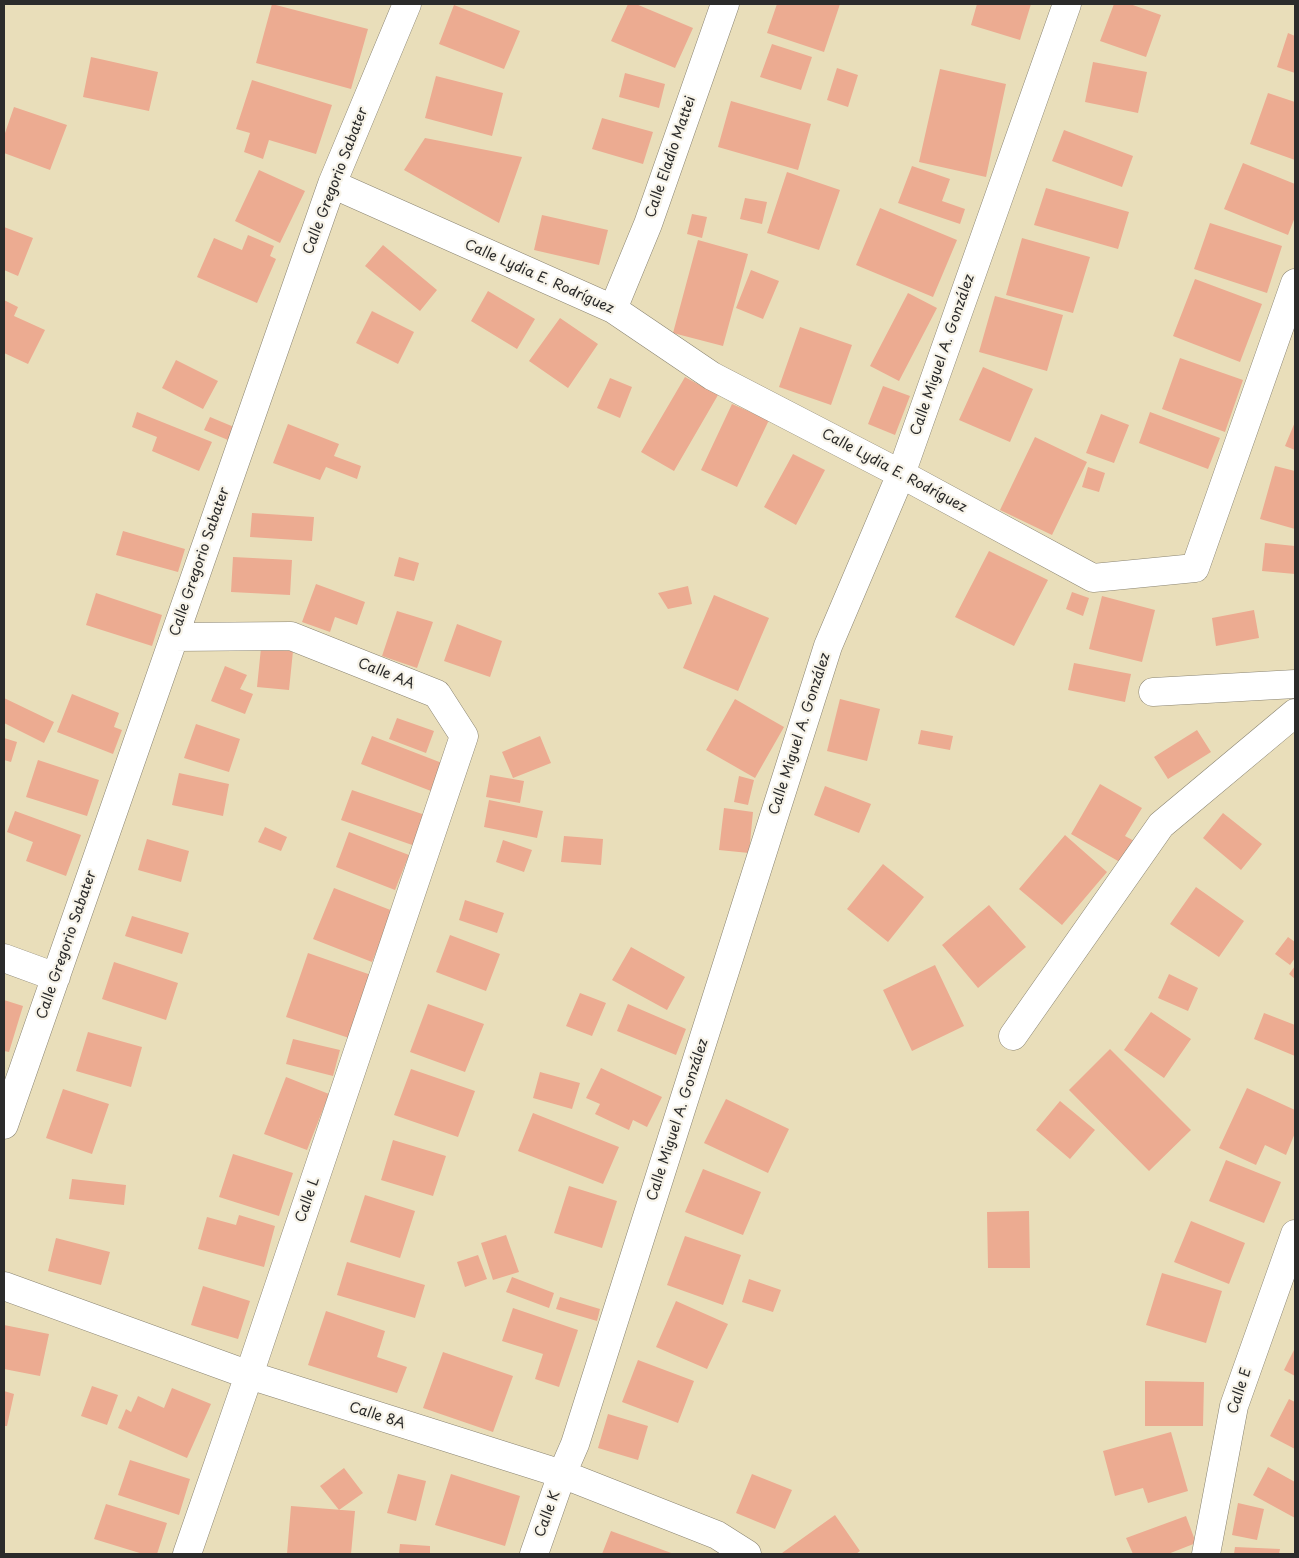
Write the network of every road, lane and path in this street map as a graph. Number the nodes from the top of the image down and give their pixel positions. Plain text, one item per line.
1 (407, 4) edge
2 (725, 4) edge
3 (1067, 4) edge
4 (332, 184) junction
5 (1295, 283) edge
6 (613, 309) junction
7 (901, 474) junction
8 (174, 638) junction
9 (1295, 684) edge
10 (1154, 692) dead end
11 (1295, 713) edge
12 (428, 845) joint
13 (4, 958) edge
14 (56, 978) junction
15 (1013, 1036) dead end
16 (4, 1125) edge
17 (1295, 1234) edge
18 (4, 1286) edge
19 (249, 1374) junction
20 (562, 1474) junction
21 (187, 1554) edge
22 (534, 1554) edge
23 (747, 1554) edge
24 (1206, 1554) edge

1 - 4 street, Calle Gregorio Sabater
2 - 6 street, Calle Eladio Mattei
3 - 7 street, Calle Miguel A. González
4 - 6 street, Calle Lydia E. Rodríguez
4 - 8 street, Calle Gregorio Sabater
5 - 7 street, Calle Lydia E. Rodríguez
6 - 7 street, Calle Lydia E. Rodríguez
7 - 20 street, Calle Miguel A. González
8 - 12 street, Calle AA
8 - 14 street, Calle Gregorio Sabater
9 - 10 street
11 - 15 street
12 - 19 street, Calle L
13 - 14 street
14 - 16 street, Calle Gregorio Sabater
17 - 24 street, Calle E
18 - 19 street, Calle 8A
19 - 20 street, Calle 8A
19 - 21 street, Calle L
20 - 22 street, Calle K
20 - 23 street, Calle 8A

